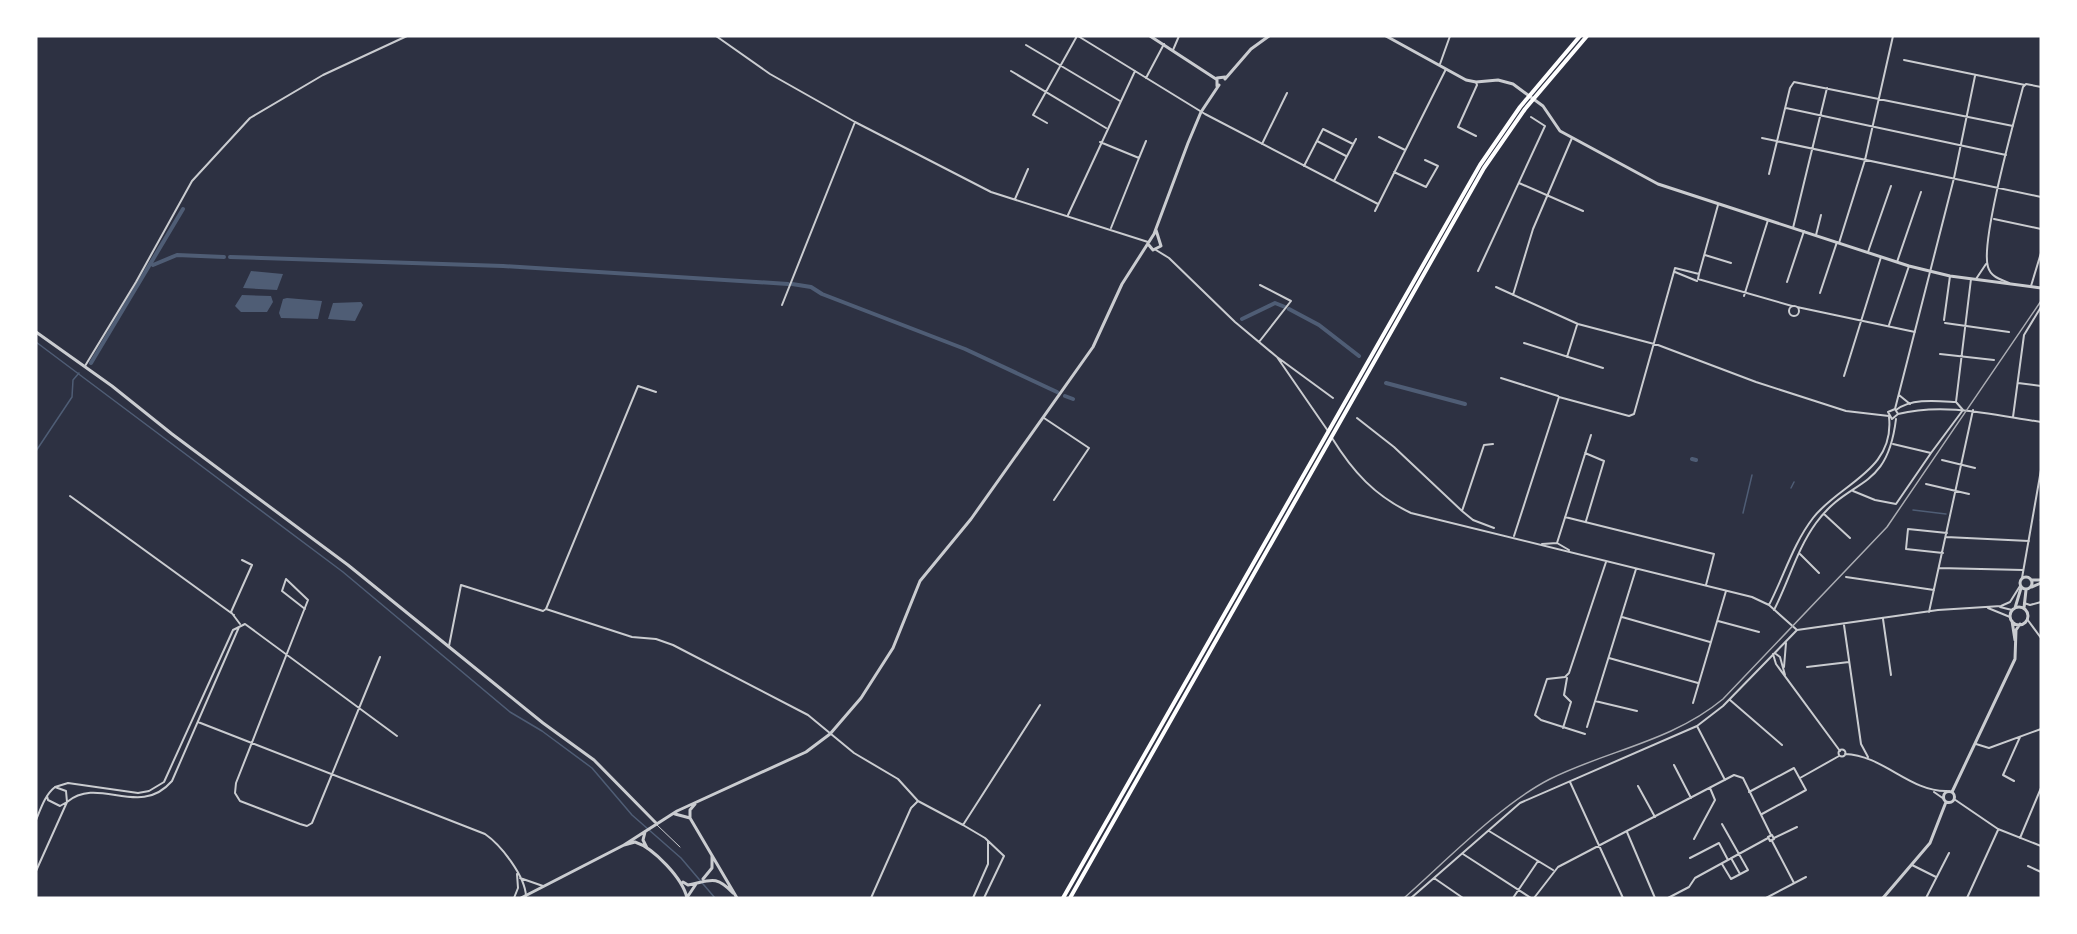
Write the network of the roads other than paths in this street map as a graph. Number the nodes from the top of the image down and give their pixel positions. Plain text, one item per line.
1 (407, 36) edge
2 (716, 36) edge
3 (1078, 36) edge
4 (1150, 36) edge
5 (1179, 36) edge
6 (1269, 36) edge
7 (1386, 36) edge
8 (1450, 36) edge
9 (1580, 36) edge
10 (1587, 36) edge
11 (1893, 36) edge
12 (1164, 44) junction
13 (1026, 45) dead end
14 (1173, 50) junction
15 (1904, 60) dead end
16 (1060, 65) junction
17 (1440, 66) junction
18 (1446, 69) junction
19 (1011, 71) dead end
20 (1135, 71) junction
21 (1975, 75) junction
22 (1146, 78) junction
23 (1216, 78) junction
24 (1224, 78) junction
25 (1476, 82) junction
26 (1218, 85) junction
27 (2025, 85) junction
28 (1827, 87) junction
29 (2041, 87) edge
30 (1045, 92) junction
31 (1287, 93) dead end
32 (1880, 98) junction
33 (1119, 101) junction
34 (1786, 108) junction
35 (1202, 112) junction
36 (1820, 116) junction
37 (1531, 117) dead end
38 (1968, 117) junction
39 (855, 122) junction
40 (1047, 123) dead end
41 (1873, 126) junction
42 (2013, 126) junction
43 (1107, 128) junction
44 (1476, 136) dead end
45 (1379, 137) dead end
46 (1572, 138) junction
47 (1762, 138) dead end
48 (1356, 139) dead end
49 (1146, 141) dead end
50 (1317, 141) junction
51 (1777, 141) junction
52 (1100, 142) junction
53 (1262, 144) junction
54 (1353, 144) junction
55 (1962, 145) junction
56 (1812, 149) junction
57 (1405, 150) junction
58 (2006, 155) junction
59 (1347, 156) junction
60 (1139, 158) junction
61 (1425, 160) dead end
62 (1865, 160) junction
63 (1304, 166) junction
64 (1028, 169) dead end
65 (1394, 172) junction
66 (1769, 174) dead end
67 (1954, 178) junction
68 (1334, 181) junction
69 (1519, 183) junction
70 (1891, 186) dead end
71 (1999, 188) junction
72 (1921, 192) dead end
73 (1547, 195) junction
74 (2041, 197) edge
75 (1015, 199) junction
76 (1378, 204) junction
77 (1719, 204) junction
78 (1374, 211) dead end
79 (1583, 211) dead end
80 (1821, 214) dead end
81 (1067, 216) junction
82 (1993, 218) junction
83 (1768, 220) junction
84 (1156, 228) junction
85 (1793, 228) junction
86 (1111, 229) junction
87 (2041, 229) edge
88 (1804, 231) junction
89 (1816, 235) junction
90 (1149, 242) junction
91 (1161, 242) junction
92 (1838, 243) junction
93 (1154, 250) junction
94 (1868, 252) junction
95 (2041, 253) edge
96 (1705, 255) junction
97 (1141, 257) junction
98 (1881, 257) junction
99 (1169, 258) junction
100 (1897, 262) junction
101 (1987, 262) junction
102 (1731, 263) dead end
103 (1909, 266) junction
104 (1478, 271) dead end
105 (1674, 272) junction
106 (1931, 272) junction
107 (1699, 274) junction
108 (1992, 275) junction
109 (1950, 276) junction
110 (1971, 279) junction
111 (1976, 279) junction
112 (1697, 280) junction
113 (1986, 280) junction
114 (1787, 282) dead end
115 (2011, 284) junction
116 (1260, 285) dead end
117 (2031, 286) junction
118 (1496, 287) dead end
119 (2041, 288) edge
120 (1820, 293) dead end
121 (1513, 295) junction
122 (1744, 295) junction
123 (1782, 304) junction
124 (782, 305) dead end
125 (1792, 306) junction
126 (1797, 307) junction
127 (2041, 307) edge
128 (1789, 309) junction
129 (1808, 309) junction
130 (1799, 312) junction
131 (1859, 319) junction
132 (1578, 324) junction
133 (1888, 325) junction
134 (1966, 326) junction
135 (36, 332) edge
136 (1915, 332) junction
137 (2009, 332) dead end
138 (1259, 342) junction
139 (1524, 343) dead end
140 (1656, 344) junction
141 (1940, 354) dead end
142 (1277, 357) junction
143 (1567, 357) junction
144 (1962, 357) junction
145 (1994, 360) dead end
146 (85, 366) junction
147 (1603, 368) dead end
148 (1844, 376) dead end
149 (1501, 378) dead end
150 (2018, 383) junction
151 (2041, 386) edge
152 (656, 392) dead end
153 (1899, 394) junction
154 (1559, 397) junction
155 (1334, 398) dead end
156 (1956, 402) junction
157 (1910, 404) junction
158 (1895, 409) junction
159 (1963, 410) junction
160 (1973, 411) junction
161 (1897, 416) junction
162 (1889, 417) junction
163 (2013, 417) junction
164 (1044, 418) junction
165 (1357, 418) dead end
166 (2041, 422) edge
167 (1591, 435) dead end
168 (1493, 444) dead end
169 (1892, 444) junction
170 (1585, 453) junction
171 (1931, 453) junction
172 (1942, 460) dead end
173 (1962, 465) junction
174 (1975, 468) dead end
175 (2041, 470) edge
176 (1926, 484) dead end
177 (1853, 491) junction
178 (1956, 491) junction
179 (1969, 494) dead end
180 (70, 496) dead end
181 (1054, 500) dead end
182 (1462, 511) junction
183 (1824, 514) junction
184 (1565, 517) junction
185 (1473, 520) junction
186 (1586, 522) junction
187 (1472, 528) junction
188 (1494, 528) dead end
189 (1947, 533) junction
190 (1514, 537) junction
191 (1946, 537) junction
192 (1850, 538) dead end
193 (2029, 541) junction
194 (1557, 543) junction
195 (1541, 545) junction
196 (1571, 552) junction
197 (1942, 553) junction
198 (1799, 554) junction
199 (242, 560) dead end
200 (1606, 561) junction
201 (1940, 568) junction
202 (1636, 569) junction
203 (2023, 570) junction
204 (1819, 573) dead end
205 (1846, 577) dead end
206 (2022, 578) junction
207 (2031, 580) junction
208 (2041, 582) edge
209 (1706, 586) junction
210 (2021, 587) junction
211 (2028, 589) junction
212 (1726, 590) junction
213 (1934, 590) junction
214 (2023, 602) junction
215 (2040, 603) edge
216 (1769, 605) junction
217 (1997, 606) junction
218 (1985, 608) junction
219 (2024, 608) junction
220 (305, 609) junction
221 (546, 609) junction
222 (2014, 609) junction
223 (1774, 610) junction
224 (1929, 612) junction
225 (234, 615) junction
226 (1622, 617) junction
227 (1883, 619) junction
228 (2011, 619) junction
229 (2027, 619) junction
230 (1717, 620) junction
231 (2020, 624) junction
232 (240, 625) junction
233 (1844, 625) junction
234 (1797, 630) junction
235 (1759, 632) dead end
236 (2040, 633) edge
237 (2041, 638) edge
238 (1710, 642) junction
239 (1786, 642) junction
240 (2016, 642) junction
241 (449, 646) junction
242 (288, 653) junction
243 (1773, 654) junction
244 (380, 657) dead end
245 (1609, 658) junction
246 (1766, 661) junction
247 (1849, 662) junction
248 (1779, 667) junction
249 (1807, 667) dead end
250 (1784, 670) junction
251 (1891, 675) dead end
252 (1567, 676) junction
253 (1786, 678) junction
254 (1698, 683) junction
255 (1730, 699) junction
256 (1595, 701) junction
257 (1693, 703) dead end
258 (1040, 705) dead end
259 (360, 709) junction
260 (1637, 711) dead end
261 (198, 722) junction
262 (1697, 726) junction
263 (1587, 727) dead end
264 (1563, 728) junction
265 (2041, 729) edge
266 (830, 734) junction
267 (1585, 734) dead end
268 (397, 736) dead end
269 (2020, 737) junction
270 (253, 744) junction
271 (1976, 744) junction
272 (1782, 746) dead end
273 (1840, 751) junction
274 (1845, 754) junction
275 (1839, 756) junction
276 (1868, 757) junction
277 (1674, 765) dead end
278 (332, 774) junction
279 (1800, 778) junction
280 (1725, 780) junction
281 (2014, 781) dead end
282 (1570, 782) junction
283 (1638, 786) dead end
284 (55, 787) junction
285 (1710, 788) junction
286 (2041, 788) edge
287 (1931, 790) junction
288 (1949, 791) junction
289 (1749, 792) junction
290 (47, 796) junction
291 (1691, 798) junction
292 (1954, 799) junction
293 (1945, 800) junction
294 (701, 801) junction
295 (918, 801) junction
296 (67, 802) junction
297 (672, 814) junction
298 (1762, 814) junction
299 (1655, 817) junction
300 (690, 818) junction
301 (36, 820) edge
302 (656, 824) junction
303 (1722, 824) dead end
304 (963, 825) junction
305 (1797, 827) dead end
306 (1998, 829) junction
307 (1489, 831) junction
308 (644, 832) junction
309 (1626, 832) junction
310 (1772, 838) junction
311 (1694, 839) dead end
312 (2020, 839) junction
313 (988, 841) junction
314 (624, 845) junction
315 (1599, 846) junction
316 (2041, 846) edge
317 (680, 847) dead end
318 (649, 850) junction
319 (1462, 853) junction
320 (1949, 853) dead end
321 (1739, 854) junction
322 (712, 856) junction
323 (1690, 858) dead end
324 (1730, 859) junction
325 (1538, 861) junction
326 (1722, 863) junction
327 (1912, 865) junction
328 (2028, 866) dead end
329 (1553, 870) junction
330 (36, 871) edge
331 (2041, 872) edge
332 (517, 874) junction
333 (1740, 874) junction
334 (1806, 877) dead end
335 (1936, 877) junction
336 (520, 878) junction
337 (1434, 878) junction
338 (703, 880) junction
339 (682, 882) junction
340 (1794, 883) junction
341 (694, 885) junction
342 (545, 886) junction
343 (518, 888) junction
344 (1518, 890) junction
345 (524, 897) edge
346 (514, 898) edge
347 (736, 898) edge
348 (871, 898) edge
349 (973, 898) edge
350 (984, 898) edge
351 (1063, 898) edge
352 (1071, 898) edge
353 (1411, 898) edge
354 (1463, 898) edge
355 (1513, 898) edge
356 (1533, 898) edge
357 (1623, 898) edge
358 (1655, 898) edge
359 (1668, 898) edge
360 (1766, 898) edge
361 (1883, 898) edge
362 (1926, 898) edge
363 (1966, 898) edge

1 - 146 street
2 - 39 street
3 - 16 street
3 - 20 street
4 - 12 street
5 - 14 street
6 - 24 street
7 - 17 street
8 - 17 street
9 - 351 highway
10 - 352 highway
11 - 32 street
12 - 14 street
12 - 22 street
13 - 16 street
14 - 23 street
15 - 21 street
16 - 30 street
16 - 33 street
17 - 18 street
18 - 25 street
18 - 57 street
19 - 30 street
20 - 22 street
20 - 33 street
21 - 27 street
21 - 38 street
22 - 35 street
23 - 24 street
23 - 26 street
24 - 26 street
25 - 44 street
25 - 46 street
26 - 35 street
27 - 29 street
27 - 42 street
28 - 32 street
28 - 34 street
28 - 36 street
30 - 40 street
30 - 43 street
31 - 53 street
32 - 38 street
32 - 41 street
33 - 43 street
34 - 36 street
34 - 51 street
35 - 53 street
35 - 84 street
36 - 41 street
36 - 56 street
37 - 69 street
38 - 42 street
38 - 55 street
39 - 75 street
39 - 124 street
41 - 55 street
41 - 62 street
42 - 58 street
43 - 52 street
45 - 57 street
46 - 73 street
46 - 77 street
47 - 51 street
48 - 54 street
49 - 60 street
50 - 54 street
50 - 59 street
50 - 63 street
51 - 56 street
51 - 66 street
52 - 60 street
52 - 81 street
53 - 63 street
54 - 59 street
55 - 58 street
55 - 67 street
56 - 62 street
56 - 85 street
57 - 65 street
58 - 71 street
59 - 68 street
60 - 86 street
61 - 65 street
62 - 67 street
62 - 92 street
63 - 68 street
64 - 75 street
65 - 76 street
67 - 71 street
67 - 106 street
68 - 76 street
69 - 73 street
69 - 104 street
70 - 94 street
71 - 74 street
71 - 82 street
72 - 100 street
73 - 79 street
73 - 121 street
75 - 81 street
76 - 78 street
77 - 83 street
77 - 96 street
80 - 89 street
81 - 86 street
82 - 87 street
82 - 101 street
83 - 85 street
83 - 122 street
84 - 90 street
84 - 91 street
85 - 88 street
86 - 90 street
88 - 89 street
88 - 114 street
89 - 92 street
90 - 91 street
90 - 93 street
90 - 97 street
91 - 93 street
91 - 99 street
92 - 94 street
92 - 120 street
93 - 97 street
93 - 99 street
94 - 98 street
95 - 117 street
96 - 102 street
96 - 107 street
97 - 164 street
98 - 100 street
98 - 131 street
99 - 138 street
100 - 103 street
101 - 108 street
101 - 111 street
103 - 106 street
103 - 133 street
105 - 107 street
105 - 112 street
105 - 140 street
106 - 109 street
106 - 136 street
107 - 112 street
108 - 113 street
108 - 115 street
109 - 110 street
109 - 134 street
110 - 111 street
110 - 134 street
111 - 113 street
112 - 122 street
113 - 115 street
115 - 117 street
116 - 138 street
117 - 119 street
118 - 121 street
121 - 132 street
122 - 123 street
123 - 125 street
123 - 128 street
125 - 126 street
125 - 128 street
126 - 129 street
126 - 130 street
127 - 150 street
128 - 130 street
129 - 130 street
129 - 131 street
131 - 133 street
131 - 148 street
132 - 140 street
132 - 143 street
133 - 136 street
134 - 137 street
134 - 144 street
135 - 146 street
136 - 153 street
138 - 142 street
139 - 143 street
140 - 154 street
140 - 162 street
141 - 144 street
142 - 155 street
142 - 187 street
143 - 147 street
144 - 145 street
144 - 156 street
146 - 241 street
149 - 154 street
150 - 151 street
150 - 163 street
152 - 221 street
153 - 157 street
153 - 158 street
154 - 190 street
156 - 157 street
156 - 159 street
157 - 158 street
158 - 161 street
158 - 162 street
159 - 160 street
159 - 161 street
159 - 171 street
160 - 163 street
160 - 173 street
161 - 162 street
161 - 169 street
162 - 216 street
163 - 166 street
164 - 181 street
164 - 266 street
165 - 182 street
167 - 170 street
168 - 182 street
169 - 171 street
169 - 177 street
170 - 184 street
170 - 186 street
171 - 177 street
172 - 173 street
173 - 174 street
173 - 178 street
175 - 193 street
176 - 178 street
177 - 183 street
178 - 179 street
178 - 189 street
180 - 225 street
182 - 185 street
183 - 192 street
183 - 198 street
184 - 186 street
184 - 194 street
185 - 187 street
185 - 188 street
186 - 209 street
187 - 190 street
189 - 191 street
189 - 197 street
190 - 195 street
191 - 193 street
191 - 197 street
193 - 203 street
194 - 195 street
194 - 196 street
195 - 196 street
196 - 200 street
197 - 201 street
198 - 204 street
198 - 223 street
199 - 225 street
200 - 202 street
200 - 252 street
201 - 203 street
201 - 213 street
202 - 209 street
202 - 226 street
203 - 206 street
205 - 213 street
206 - 207 street
206 - 210 street
207 - 208 street
207 - 211 street
208 - 211 street
209 - 212 street
210 - 211 street
210 - 217 street
210 - 222 street
211 - 214 street
212 - 216 street
212 - 230 street
213 - 224 street
214 - 215 street
214 - 219 street
216 - 223 street
217 - 218 street
217 - 222 street
218 - 224 street
218 - 228 street
219 - 222 street
219 - 229 street
220 - 220 street
220 - 242 street
221 - 241 street
221 - 266 street
222 - 228 street
223 - 234 street
224 - 227 street
225 - 232 street
226 - 238 street
226 - 245 street
227 - 233 street
227 - 251 street
228 - 231 street
228 - 240 street
229 - 231 street
229 - 236 street
230 - 235 street
230 - 238 street
231 - 240 street
232 - 242 street
232 - 261 street
232 - 284 street
233 - 234 street
233 - 247 street
234 - 239 street
236 - 237 street
238 - 254 street
239 - 243 street
239 - 250 street
240 - 271 street
241 - 302 street
242 - 259 street
242 - 270 street
243 - 246 street
243 - 248 street
243 - 250 street
244 - 259 street
245 - 254 street
245 - 256 street
246 - 248 street
246 - 255 street
247 - 249 street
247 - 276 street
248 - 253 street
250 - 253 street
252 - 264 street
252 - 264 street
253 - 273 street
254 - 257 street
255 - 262 street
255 - 272 street
256 - 260 street
256 - 263 street
258 - 304 street
259 - 268 street
259 - 278 street
261 - 270 street
261 - 296 street
262 - 280 street
262 - 282 street
264 - 267 street
265 - 269 street
266 - 294 street
266 - 295 street
269 - 271 street
269 - 281 street
270 - 278 street
270 - 278 street
271 - 288 street
273 - 274 street
273 - 275 street
274 - 275 street
274 - 276 street
275 - 279 street
276 - 287 street
277 - 291 street
278 - 332 street
279 - 289 street
279 - 298 street
280 - 285 street
280 - 289 street
282 - 307 street
282 - 315 street
283 - 299 street
284 - 290 street
284 - 296 street
285 - 291 street
285 - 311 street
286 - 312 street
287 - 288 street
287 - 293 street
288 - 292 street
288 - 293 street
289 - 298 street
290 - 296 street
290 - 301 street
291 - 299 street
292 - 293 street
292 - 306 street
293 - 327 street
294 - 297 street
294 - 300 street
295 - 304 street
295 - 348 street
296 - 330 street
297 - 300 street
297 - 302 street
298 - 310 street
299 - 309 street
300 - 322 street
302 - 308 street
302 - 317 lane
303 - 321 street
304 - 313 street
305 - 310 street
306 - 312 street
306 - 363 street
307 - 319 street
307 - 325 street
308 - 314 street
308 - 318 street
309 - 315 street
309 - 358 street
310 - 321 street
310 - 340 street
312 - 316 street
313 - 349 street
313 - 350 street
314 - 318 street
314 - 342 street
315 - 329 street
315 - 357 street
318 - 339 street
319 - 337 street
319 - 344 street
320 - 335 street
321 - 324 street
321 - 333 street
322 - 338 street
322 - 347 street
323 - 324 street
324 - 326 street
324 - 333 street
325 - 329 street
325 - 344 street
326 - 333 street
326 - 359 street
327 - 335 street
327 - 361 street
328 - 331 street
329 - 356 street
332 - 336 street
332 - 343 street
334 - 340 street
335 - 362 street
336 - 342 street
336 - 345 street
337 - 353 street
337 - 354 street
338 - 341 street
338 - 347 street
339 - 341 street
339 - 341 street
340 - 360 street
342 - 345 street
343 - 345 street
343 - 346 street
344 - 355 street
344 - 356 street

